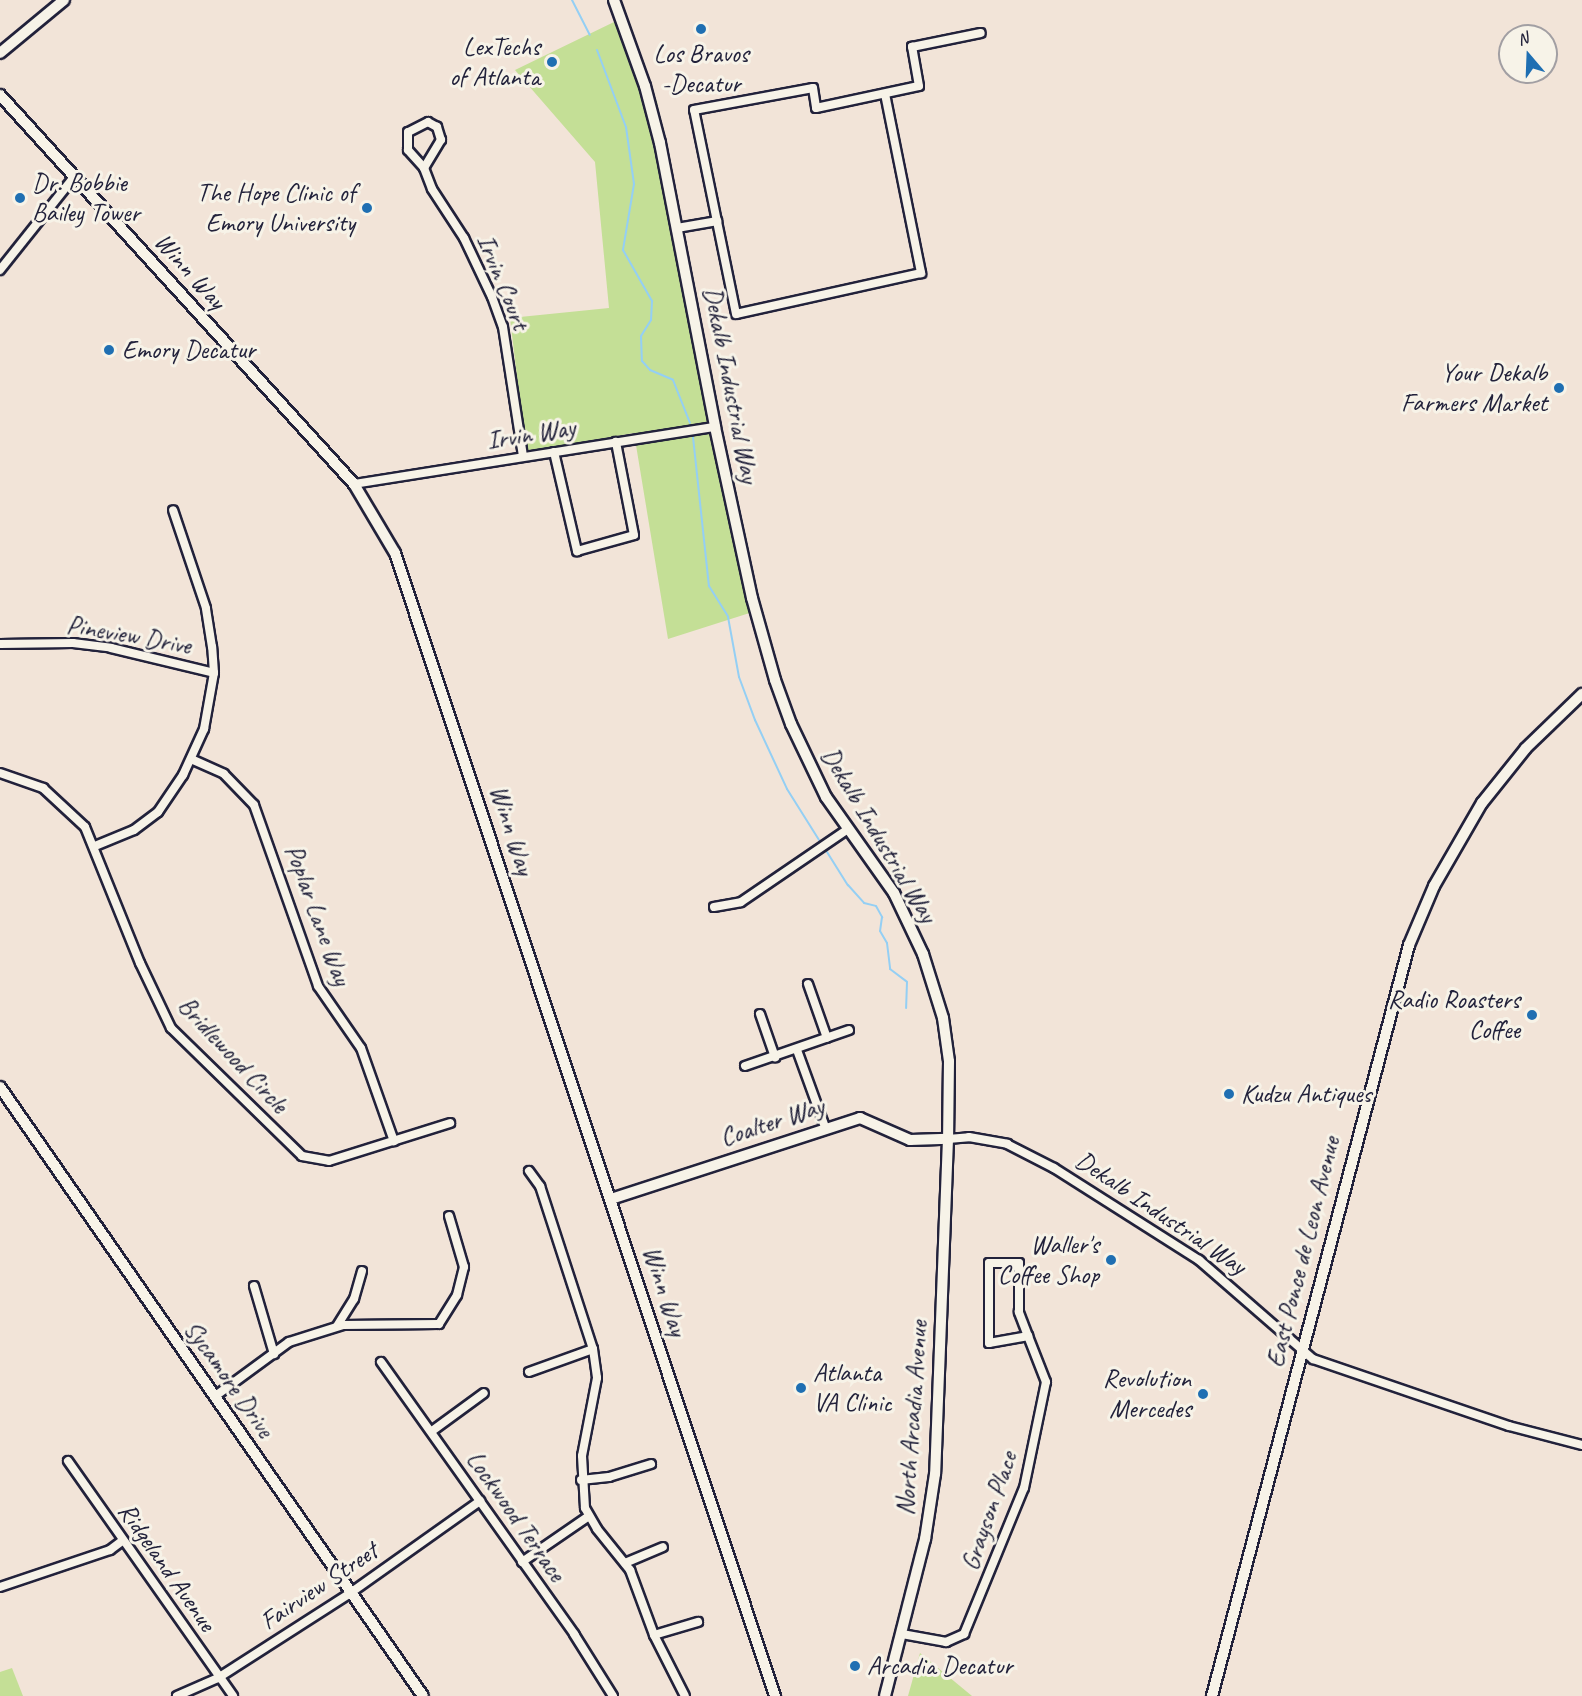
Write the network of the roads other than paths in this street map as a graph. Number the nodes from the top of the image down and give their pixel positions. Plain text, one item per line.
1 (64, 0) edge
2 (614, 0) edge
3 (981, 33) dead end
4 (0, 53) edge
5 (885, 94) junction
6 (0, 95) edge
7 (424, 168) junction
8 (74, 177) junction
9 (717, 221) junction
10 (677, 228) junction
11 (0, 270) edge
12 (715, 427) junction
13 (616, 442) junction
14 (554, 452) junction
15 (523, 456) junction
16 (354, 484) junction
17 (173, 510) dead end
18 (0, 644) edge
19 (214, 673) junction
20 (1582, 694) edge
21 (191, 759) junction
22 (0, 773) edge
23 (848, 828) junction
24 (95, 846) junction
25 (714, 907) dead end
26 (808, 984) dead end
27 (760, 1014) dead end
28 (849, 1030) dead end
29 (827, 1038) junction
30 (797, 1050) junction
31 (775, 1057) junction
32 (745, 1066) dead end
33 (0, 1087) edge
34 (450, 1123) dead end
35 (825, 1127) junction
36 (948, 1138) junction
37 (394, 1141) junction
38 (529, 1171) dead end
39 (612, 1199) junction
40 (449, 1216) dead end
41 (362, 1271) dead end
42 (254, 1286) dead end
43 (337, 1326) junction
44 (1028, 1336) junction
45 (593, 1349) junction
46 (1300, 1352) junction
47 (274, 1354) junction
48 (381, 1362) dead end
49 (529, 1372) dead end
50 (484, 1393) dead end
51 (214, 1397) junction
52 (432, 1431) junction
53 (1582, 1445) edge
54 (68, 1461) dead end
55 (651, 1464) dead end
56 (581, 1480) junction
57 (480, 1501) junction
58 (589, 1516) junction
59 (122, 1541) junction
60 (663, 1547) dead end
61 (522, 1562) junction
62 (625, 1563) junction
63 (0, 1587) edge
64 (349, 1594) junction
65 (698, 1622) dead end
66 (902, 1634) junction
67 (654, 1635) junction
68 (218, 1678) junction
69 (772, 1695) edge
70 (177, 1696) edge
71 (233, 1696) edge
72 (423, 1696) edge
73 (613, 1696) edge
74 (685, 1696) edge
75 (885, 1696) edge
76 (1212, 1696) edge

1 - 4 main road
2 - 10 main road, Dekalb Industrial Way
3 - 5 street
5 - 9 street
5 - 9 street
6 - 8 main road, Winn Way
7 - 7 street, Irvin Court
7 - 15 street, Irvin Court
8 - 11 street
8 - 16 main road, Winn Way
9 - 10 street
10 - 12 main road, Dekalb Industrial Way
12 - 13 street, Irvin Way
12 - 23 main road, Dekalb Industrial Way
13 - 14 street, Irvin Way
13 - 14 street
14 - 15 street, Irvin Way
15 - 16 street, Irvin Way
16 - 39 main road, Winn Way
17 - 19 street
18 - 19 street, Pineview Drive
19 - 21 street
20 - 46 main road, East Ponce de Leon Avenue
21 - 24 street
21 - 37 street, Poplar Lane Way
22 - 24 street, Bridlewood Circle
23 - 25 street
23 - 36 main road, Dekalb Industrial Way
24 - 37 street, Bridlewood Circle
26 - 29 street
27 - 31 street
28 - 29 street
29 - 30 street
30 - 31 street
30 - 35 street
31 - 32 street
33 - 51 main road, Sycamore Drive
34 - 37 street, Bridlewood Circle
35 - 36 main road, Coalter Way
35 - 39 main road, Coalter Way
36 - 46 street, Dekalb Industrial Way
36 - 66 main road, North Arcadia Avenue
38 - 45 street
39 - 69 main road, Winn Way
40 - 43 street
41 - 43 street
42 - 47 street
43 - 47 street
44 - 44 street, Grayson Place
44 - 66 street, Grayson Place
45 - 49 street
45 - 56 street
46 - 53 street, Dekalb Industrial Way
46 - 76 main road, East Ponce de Leon Avenue
47 - 51 street
48 - 52 street, Lockwood Terrace
50 - 52 street
51 - 64 main road, Sycamore Drive
52 - 57 street, Lockwood Terrace
54 - 59 street, Ridgeland Avenue
55 - 56 street
56 - 58 street
57 - 61 street, Lockwood Terrace
57 - 64 street, Fairview Street
58 - 61 street
58 - 62 street
59 - 63 street
59 - 68 street, Ridgeland Avenue
60 - 62 street
61 - 73 street, Lockwood Terrace
62 - 67 street
64 - 68 street, Fairview Street
64 - 72 main road, Sycamore Drive
65 - 67 street
66 - 75 main road, North Arcadia Avenue
67 - 74 street
68 - 70 street, Fairview Street
68 - 71 street, Ridgeland Avenue

